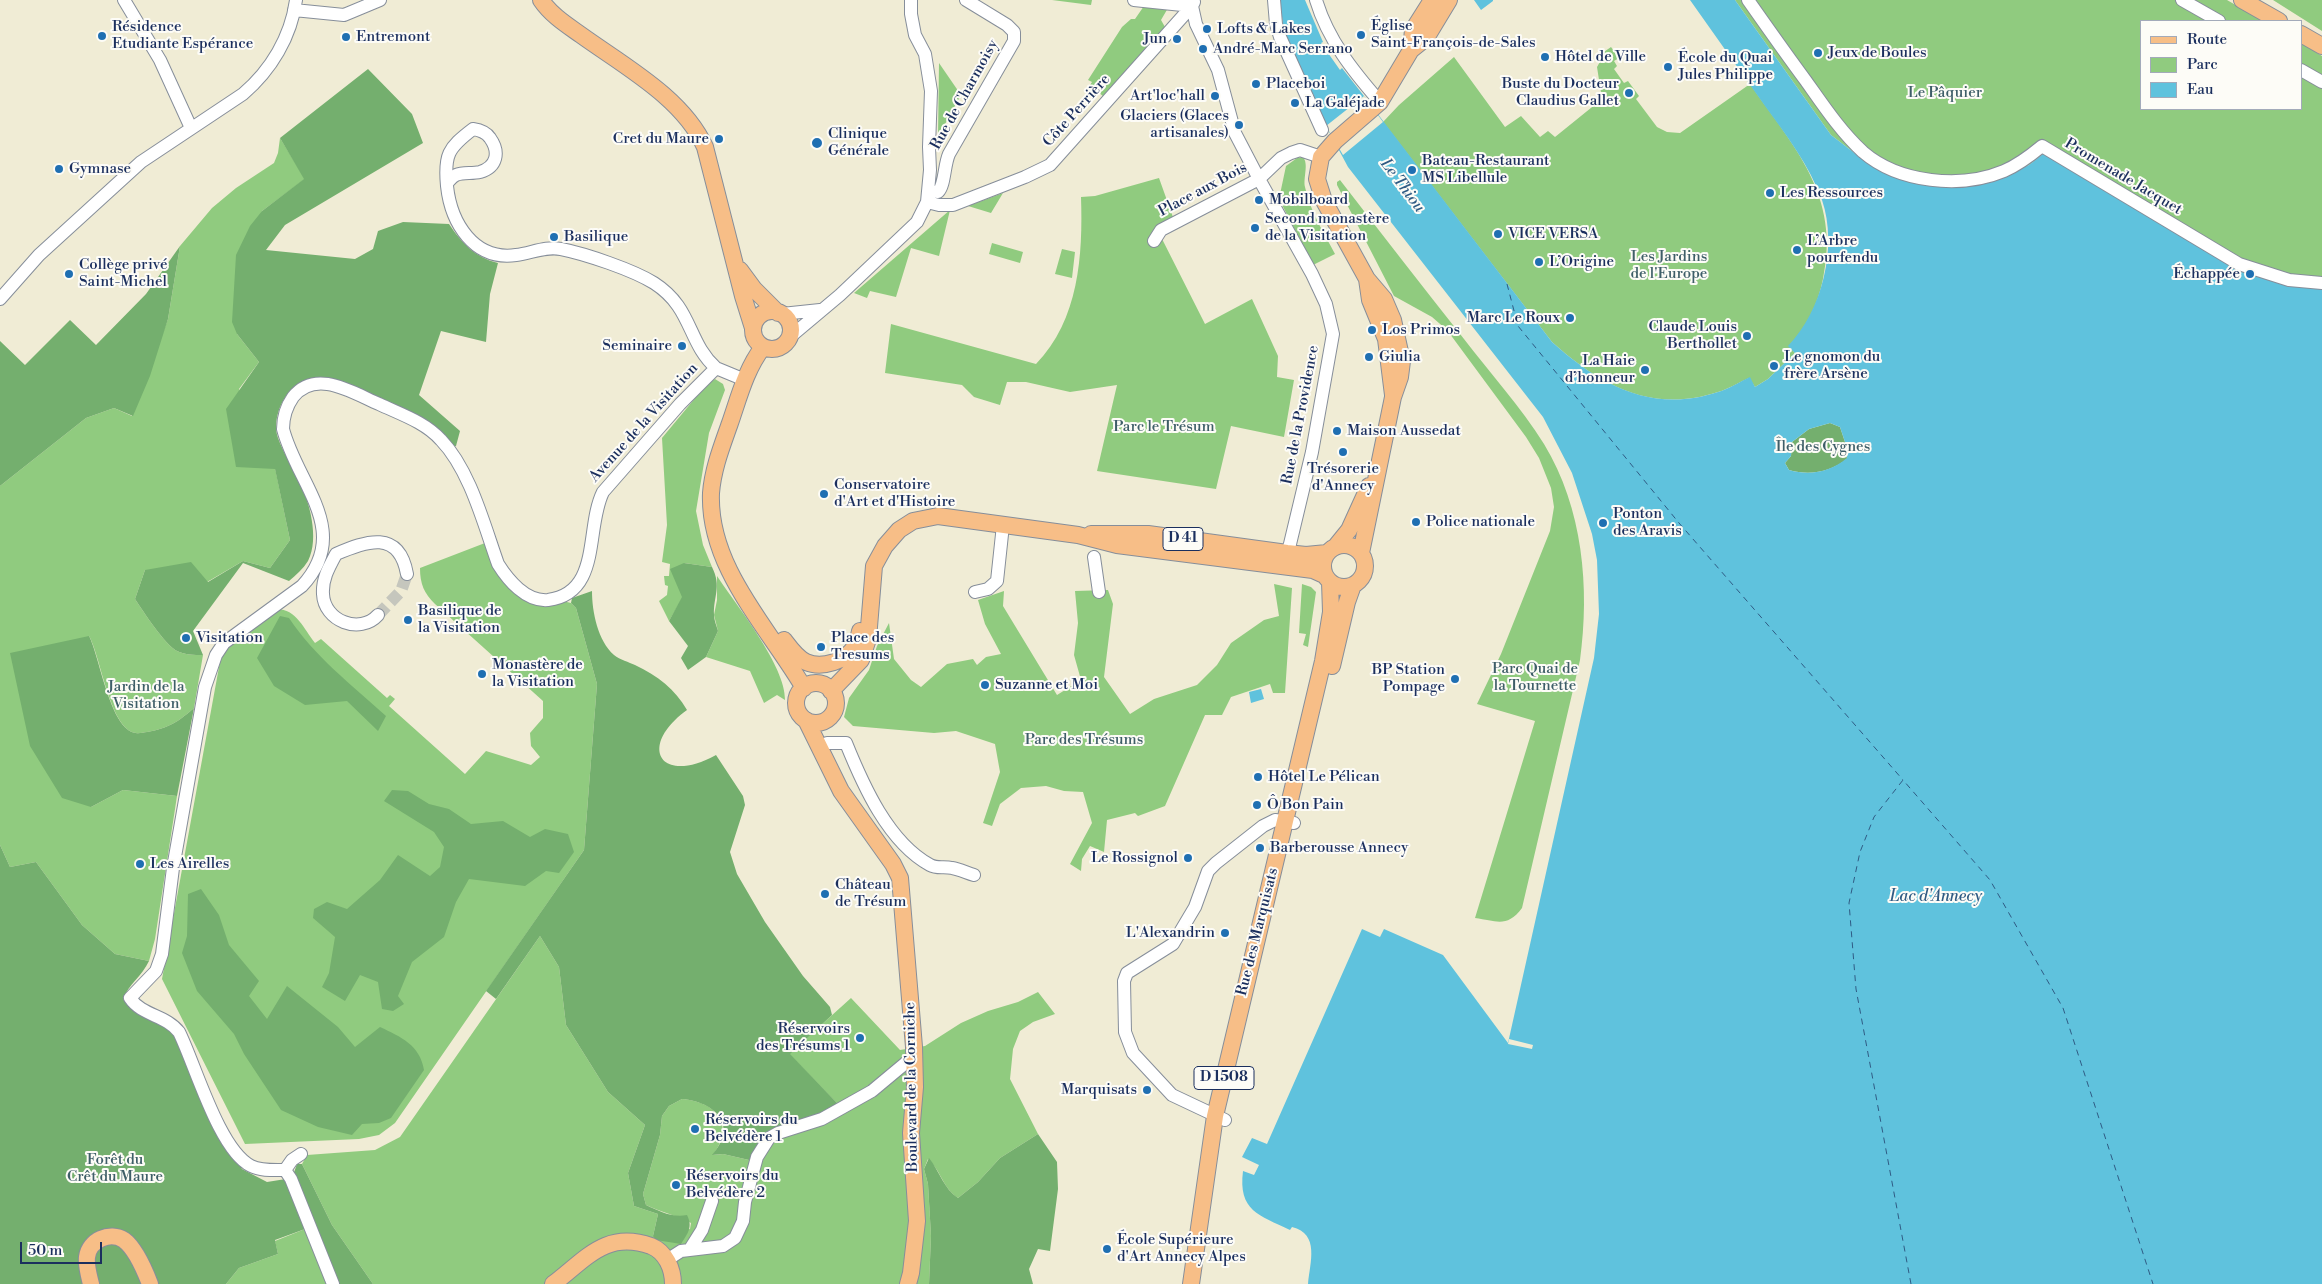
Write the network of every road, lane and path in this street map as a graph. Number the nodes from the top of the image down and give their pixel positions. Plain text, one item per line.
1 (124, 0) edge
2 (380, 0) edge
3 (541, 0) edge
4 (911, 0) edge
5 (966, 0) edge
6 (1134, 0) edge
7 (1274, 0) edge
8 (1316, 0) edge
9 (1432, 0) edge
10 (1449, 0) edge
11 (1748, 0) edge
12 (2182, 0) edge
13 (2242, 0) edge
14 (1193, 4) junction
15 (295, 5) edge
16 (2217, 20) edge
17 (2277, 20) edge
18 (2302, 35) edge
19 (2322, 46) edge
20 (1411, 50) junction
21 (2302, 71) edge
22 (2322, 82) edge
23 (1376, 105) junction
24 (191, 128) junction
25 (1322, 130) dead end
26 (1322, 157) junction
27 (1259, 179) junction
28 (447, 183) junction
29 (928, 196) junction
30 (1154, 241) dead end
31 (732, 256) junction
32 (2322, 283) edge
33 (0, 300) edge
34 (820, 310) junction
35 (780, 314) junction
36 (754, 328) junction
37 (790, 337) junction
38 (763, 347) junction
39 (716, 368) junction
40 (745, 380) junction
41 (1378, 463) junction
42 (1003, 525) junction
43 (1078, 535) junction
44 (1332, 550) junction
45 (1287, 553) junction
46 (1361, 553) junction
47 (1094, 557) dead end
48 (1258, 562) junction
49 (407, 574) dead end
50 (1327, 578) junction
51 (1354, 585) junction
52 (976, 592) dead end
53 (1099, 592) dead end
54 (378, 615) tunnel mouth
55 (759, 620) junction
56 (869, 620) junction
57 (804, 688) junction
58 (831, 691) junction
59 (829, 718) junction
60 (806, 720) junction
61 (827, 743) junction
62 (827, 761) junction
63 (1289, 822) junction
64 (974, 875) dead end
65 (914, 1056) junction
66 (1220, 1118) junction
67 (301, 1154) dead end
68 (285, 1170) junction
69 (712, 1201) dead end
70 (690, 1249) junction
71 (667, 1260) junction
72 (91, 1284) edge
73 (150, 1284) edge
74 (333, 1284) edge
75 (553, 1284) edge
76 (673, 1284) edge
77 (908, 1284) edge
78 (1191, 1284) edge
79 (1202, 1284) edge

1 - 24 street
2 - 15 street
3 - 31 main road
4 - 29 street
5 - 29 street, Rue de Charmoisy
6 - 14 street
7 - 25 street
8 - 23 street
9 - 20 main road
10 - 20 main road
11 - 32 street, Promenade Jacquet
12 - 16 street
13 - 17 main road
14 - 27 street, Rue de la Providence
14 - 29 street, Côte Perrière
15 - 24 street
18 - 19 main road
20 - 23 main road
21 - 22 street
23 - 26 main road
24 - 33 street
26 - 27 street, Place aux Bois
26 - 41 main road
27 - 30 street, Place aux Bois
27 - 45 street, Rue de la Providence
28 - 28 street
28 - 39 street
29 - 34 street
31 - 35 main road
31 - 36 main road
34 - 35 street
34 - 37 street
35 - 36 main road
35 - 37 main road
36 - 38 main road
37 - 38 main road
38 - 40 main road
39 - 40 street, Avenue de la Visitation
39 - 68 street, Avenue de la Visitation
40 - 55 main road
41 - 44 main road
41 - 46 main road
42 - 43 main road, D 41
42 - 52 street
42 - 56 main road, D 41
43 - 45 main road, D 41
43 - 48 main road, D 41
44 - 45 main road, D 41
44 - 46 main road
44 - 50 main road
45 - 48 street
46 - 51 main road
47 - 53 street
48 - 50 main road, D 41
49 - 54 street
50 - 51 main road
50 - 63 main road, Rue des Marquisats / D 1508
51 - 63 main road, Rue des Marquisats / D 1508
55 - 56 main road
55 - 57 main road
56 - 58 main road, D 41
57 - 58 main road
57 - 60 main road
58 - 59 main road
59 - 60 main road
59 - 61 main road, Boulevard de la Corniche
60 - 62 main road, Boulevard de la Corniche
61 - 62 main road, Boulevard de la Corniche
61 - 64 street
62 - 65 main road, Boulevard de la Corniche
63 - 66 main road, Rue des Marquisats / D 1508
63 - 66 street
65 - 70 street
65 - 77 main road, Boulevard de la Corniche
66 - 78 main road, Rue des Marquisats / D 1508
66 - 79 main road, Rue des Marquisats / D 1508
67 - 68 street
68 - 74 street
69 - 70 street
70 - 71 street
71 - 75 main road
71 - 76 main road
72 - 73 main road

